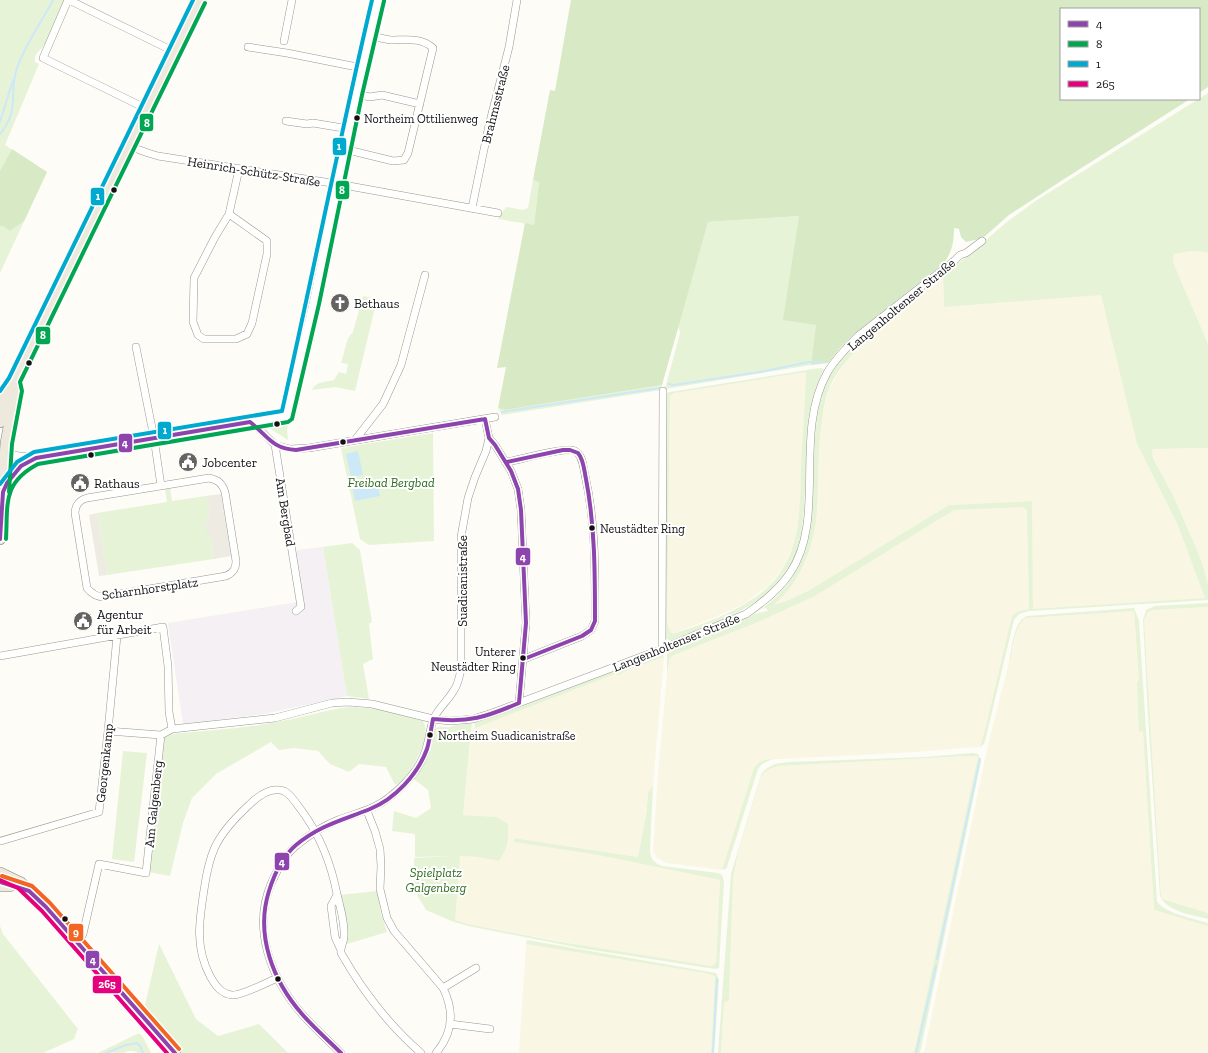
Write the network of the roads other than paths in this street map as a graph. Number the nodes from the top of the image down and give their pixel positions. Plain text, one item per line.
1 (68, 0) edge
2 (200, 0) edge
3 (292, 0) edge
4 (378, 0) edge
5 (517, 0) edge
6 (370, 36) junction
7 (284, 41) dead end
8 (248, 48) dead end
9 (175, 52) junction
10 (362, 68) junction
11 (356, 94) junction
12 (420, 104) junction
13 (147, 109) junction
14 (286, 121) dead end
15 (349, 129) junction
16 (129, 146) junction
17 (344, 149) junction
18 (239, 169) junction
19 (338, 184) junction
20 (472, 208) junction
21 (498, 213) dead end
22 (229, 214) junction
23 (982, 241) dead end
24 (425, 275) dead end
25 (136, 348) dead end
26 (14, 381) junction
27 (662, 391) dead end
28 (495, 417) dead end
29 (485, 420) junction
30 (0, 422) edge
31 (250, 422) junction
32 (154, 438) junction
33 (488, 438) junction
34 (355, 440) junction
35 (275, 445) junction
36 (3, 458) edge
37 (36, 458) junction
38 (27, 462) junction
39 (507, 462) junction
40 (162, 486) junction
41 (3, 492) junction
42 (0, 539) edge
43 (296, 611) dead end
44 (117, 636) junction
45 (662, 649) junction
46 (0, 656) edge
47 (524, 659) junction
48 (519, 703) junction
49 (433, 719) junction
50 (172, 729) junction
51 (108, 731) junction
52 (160, 735) junction
53 (367, 811) junction
54 (316, 832) junction
55 (1, 841) dead end
56 (0, 874) edge
57 (3, 884) edge
58 (30, 891) junction
59 (78, 944) junction
60 (476, 968) dead end
61 (277, 978) junction
62 (443, 988) junction
63 (450, 1024) junction
64 (490, 1029) dead end
65 (175, 1053) edge
66 (341, 1053) edge
67 (421, 1053) edge
68 (436, 1053) edge

1 - 9 street
1 - 13 street
2 - 9 main road
3 - 7 street
4 - 6 street
5 - 20 street, Brahmsstraße
6 - 10 street
6 - 12 street
8 - 10 street
9 - 13 main road
10 - 11 street
11 - 12 street
11 - 15 street
12 - 17 street
13 - 16 main road
14 - 15 street
15 - 17 street
16 - 18 street, Heinrich-Schütz-Straße
16 - 26 main road
17 - 19 street
18 - 19 street, Heinrich-Schütz-Straße
18 - 22 street
19 - 20 street, Heinrich-Schütz-Straße
19 - 31 street
20 - 21 street, Heinrich-Schütz-Straße
22 - 22 street
23 - 45 street, Langenholtenser Straße
24 - 34 street
25 - 32 street
26 - 30 main road
26 - 36 main road
27 - 45 street
28 - 29 street
29 - 33 street
29 - 34 street
31 - 32 street
31 - 35 street
32 - 37 street
32 - 40 street
33 - 39 street
33 - 49 street, Suadicanistraße
34 - 35 street
35 - 43 street, Am Bergbad
36 - 37 street
36 - 38 street
36 - 41 main road
37 - 38 street
38 - 41 street
39 - 47 street
39 - 47 street
40 - 40 street, Scharnhorstplatz
41 - 42 main road
44 - 46 street
44 - 50 street
44 - 51 street, Georgenkamp
45 - 48 street, Langenholtenser Straße
47 - 48 street
48 - 49 street, Langenholtenser Straße
49 - 50 street, Langenholtenser Straße
49 - 53 street
50 - 52 street
51 - 52 street
51 - 55 street, Georgenkamp
52 - 59 street, Am Galgenberg
53 - 54 street
53 - 62 street
54 - 61 street
54 - 61 street
54 - 67 street
56 - 58 main road
57 - 58 main road
58 - 59 main road
59 - 65 main road
60 - 62 street
61 - 66 street
62 - 63 street
63 - 64 street
63 - 68 street

